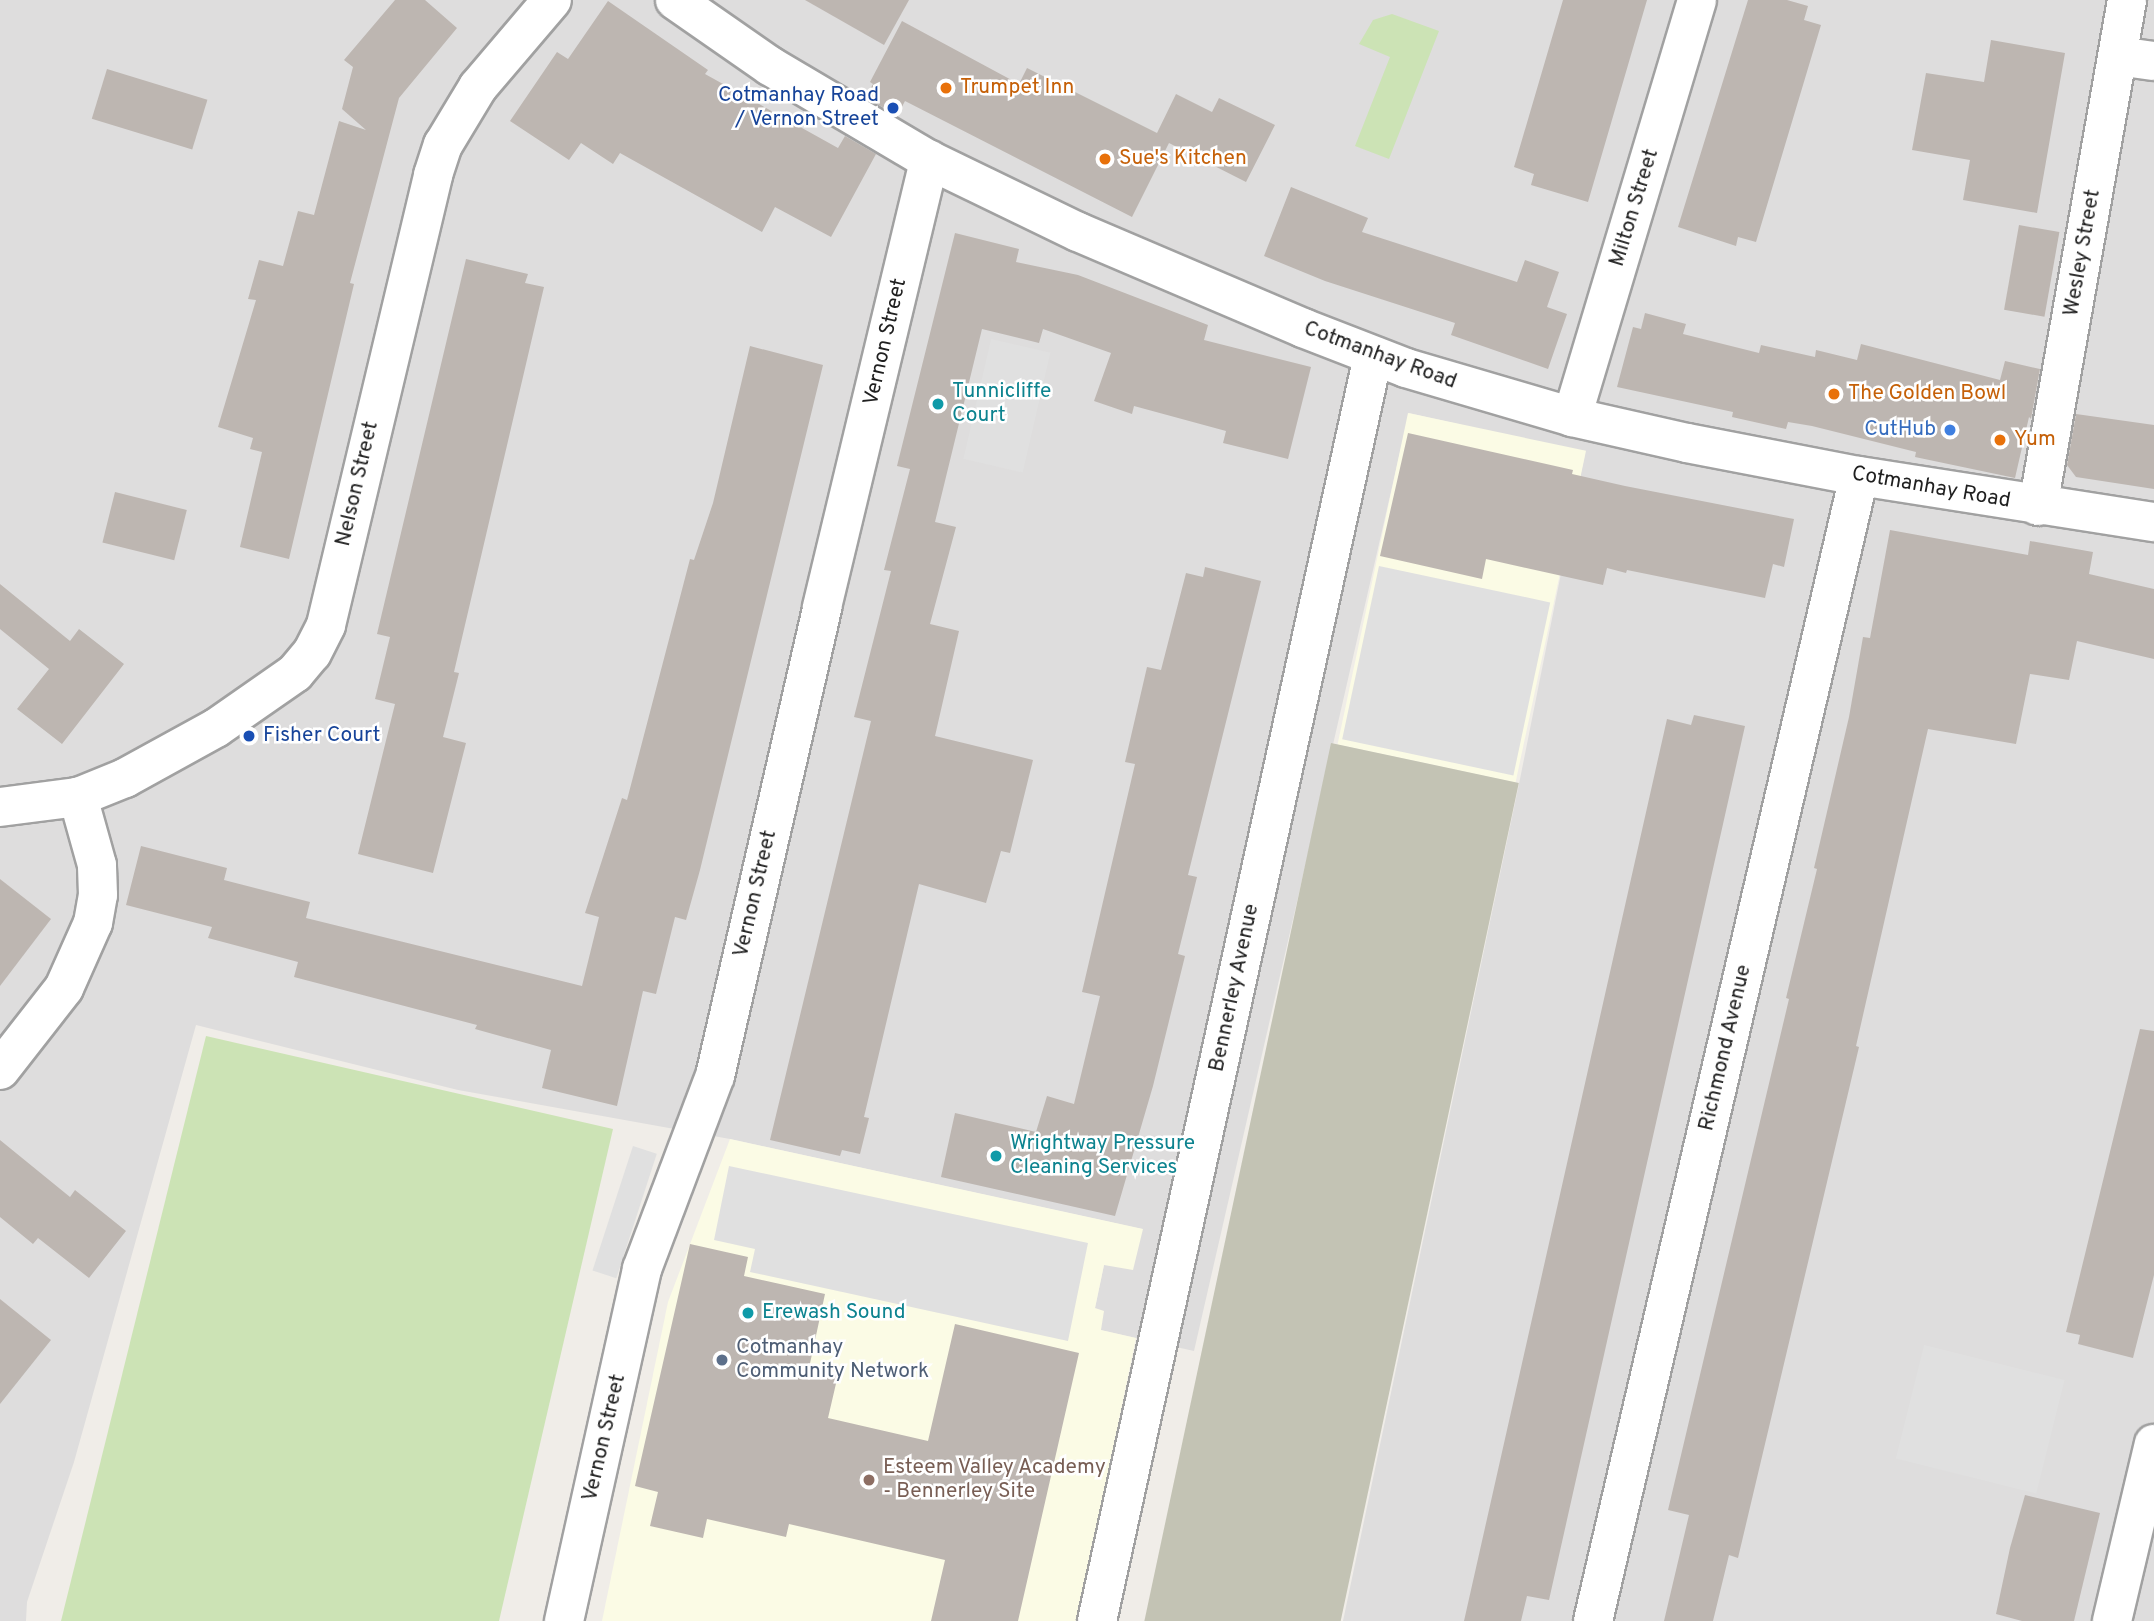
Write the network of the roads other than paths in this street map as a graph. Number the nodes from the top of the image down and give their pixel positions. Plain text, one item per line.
1 (552, 0) edge
2 (675, 0) edge
3 (1697, 0) edge
4 (2127, 0) edge
5 (2136, 59) edge
6 (929, 160) junction
7 (1373, 356) junction
8 (1572, 416) junction
9 (1859, 476) junction
10 (2038, 506) junction
11 (2154, 522) edge
12 (78, 797) junction
13 (0, 807) edge
14 (0, 1070) edge
15 (2154, 1444) edge
16 (2140, 1566) edge
17 (564, 1621) edge
18 (1097, 1621) edge
19 (1593, 1621) edge
20 (2112, 1621) edge

1 - 12 street, Nelson Street
2 - 6 street, Cotmanhay Road
3 - 8 street, Milton Street
4 - 5 street, Wesley Street
5 - 10 street, Wesley Street
6 - 7 street, Cotmanhay Road
6 - 17 street, Vernon Street
7 - 8 street, Cotmanhay Road
7 - 18 street, Bennerley Avenue
8 - 9 street, Cotmanhay Road
9 - 10 street, Cotmanhay Road
9 - 19 street, Richmond Avenue
10 - 11 street, Cotmanhay Road
12 - 13 street, Nelson Street
12 - 14 street
15 - 16 street
16 - 20 street

